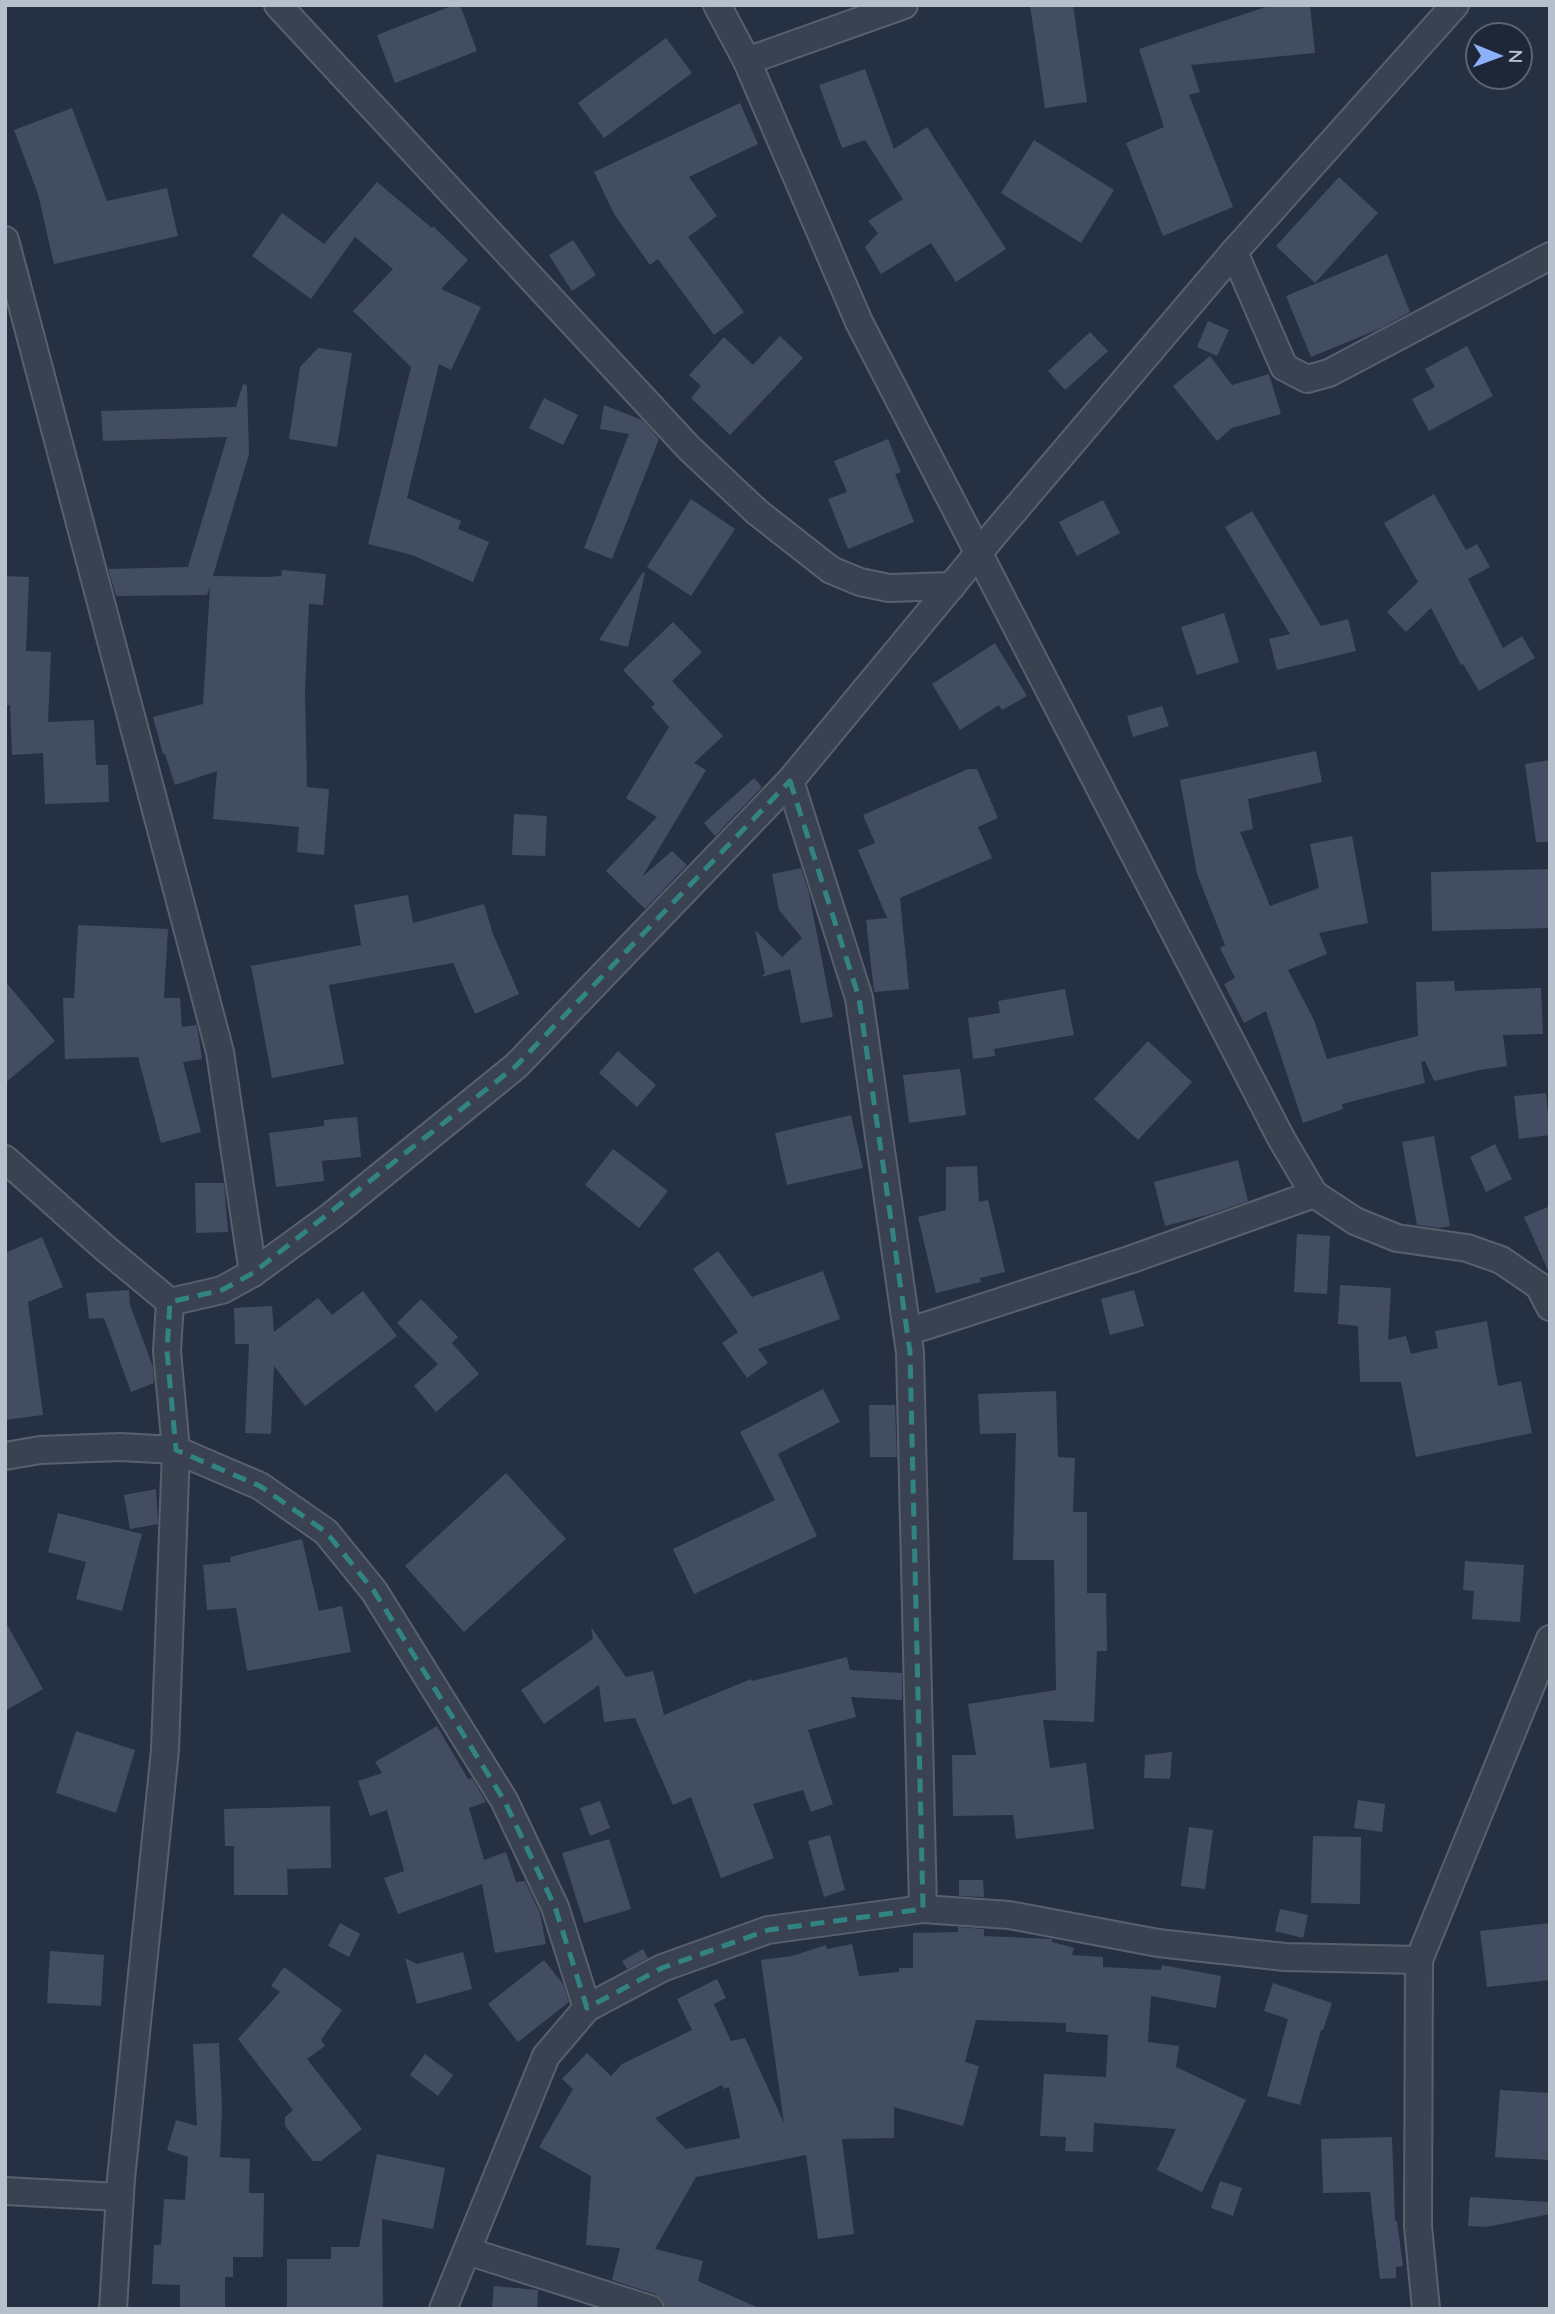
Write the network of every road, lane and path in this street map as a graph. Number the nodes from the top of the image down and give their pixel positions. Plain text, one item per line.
1 (278, 5) edge
2 (717, 5) edge
3 (904, 5) edge
4 (1455, 5) edge
5 (747, 61) junction
6 (5, 240) edge
7 (1234, 252) junction
8 (1550, 256) edge
9 (980, 552) junction
10 (952, 586) junction
11 (790, 781) junction
12 (5, 1158) edge
13 (1314, 1194) junction
14 (253, 1273) junction
15 (170, 1302) junction
16 (1550, 1307) edge
17 (907, 1332) junction
18 (176, 1450) junction
19 (5, 1456) edge
20 (1550, 1639) edge
21 (923, 1909) junction
22 (1419, 1961) junction
23 (587, 2008) junction
24 (5, 2191) edge
25 (119, 2197) junction
26 (467, 2251) junction
27 (113, 2309) edge
28 (443, 2309) edge
29 (650, 2309) edge
30 (1426, 2309) edge

1 - 10 street
2 - 5 street
3 - 5 street
4 - 7 street
5 - 9 street
6 - 14 street
7 - 8 street
7 - 9 street
9 - 10 street
9 - 13 street
10 - 11 street
11 - 14 street
11 - 17 street
12 - 15 street
13 - 16 street
13 - 17 street
14 - 15 street
15 - 18 street
17 - 21 street
18 - 19 street
18 - 23 street
18 - 25 street
20 - 22 street
21 - 22 street
21 - 23 street
22 - 30 street
23 - 26 street
24 - 25 street
25 - 27 street
26 - 28 street
26 - 29 street

